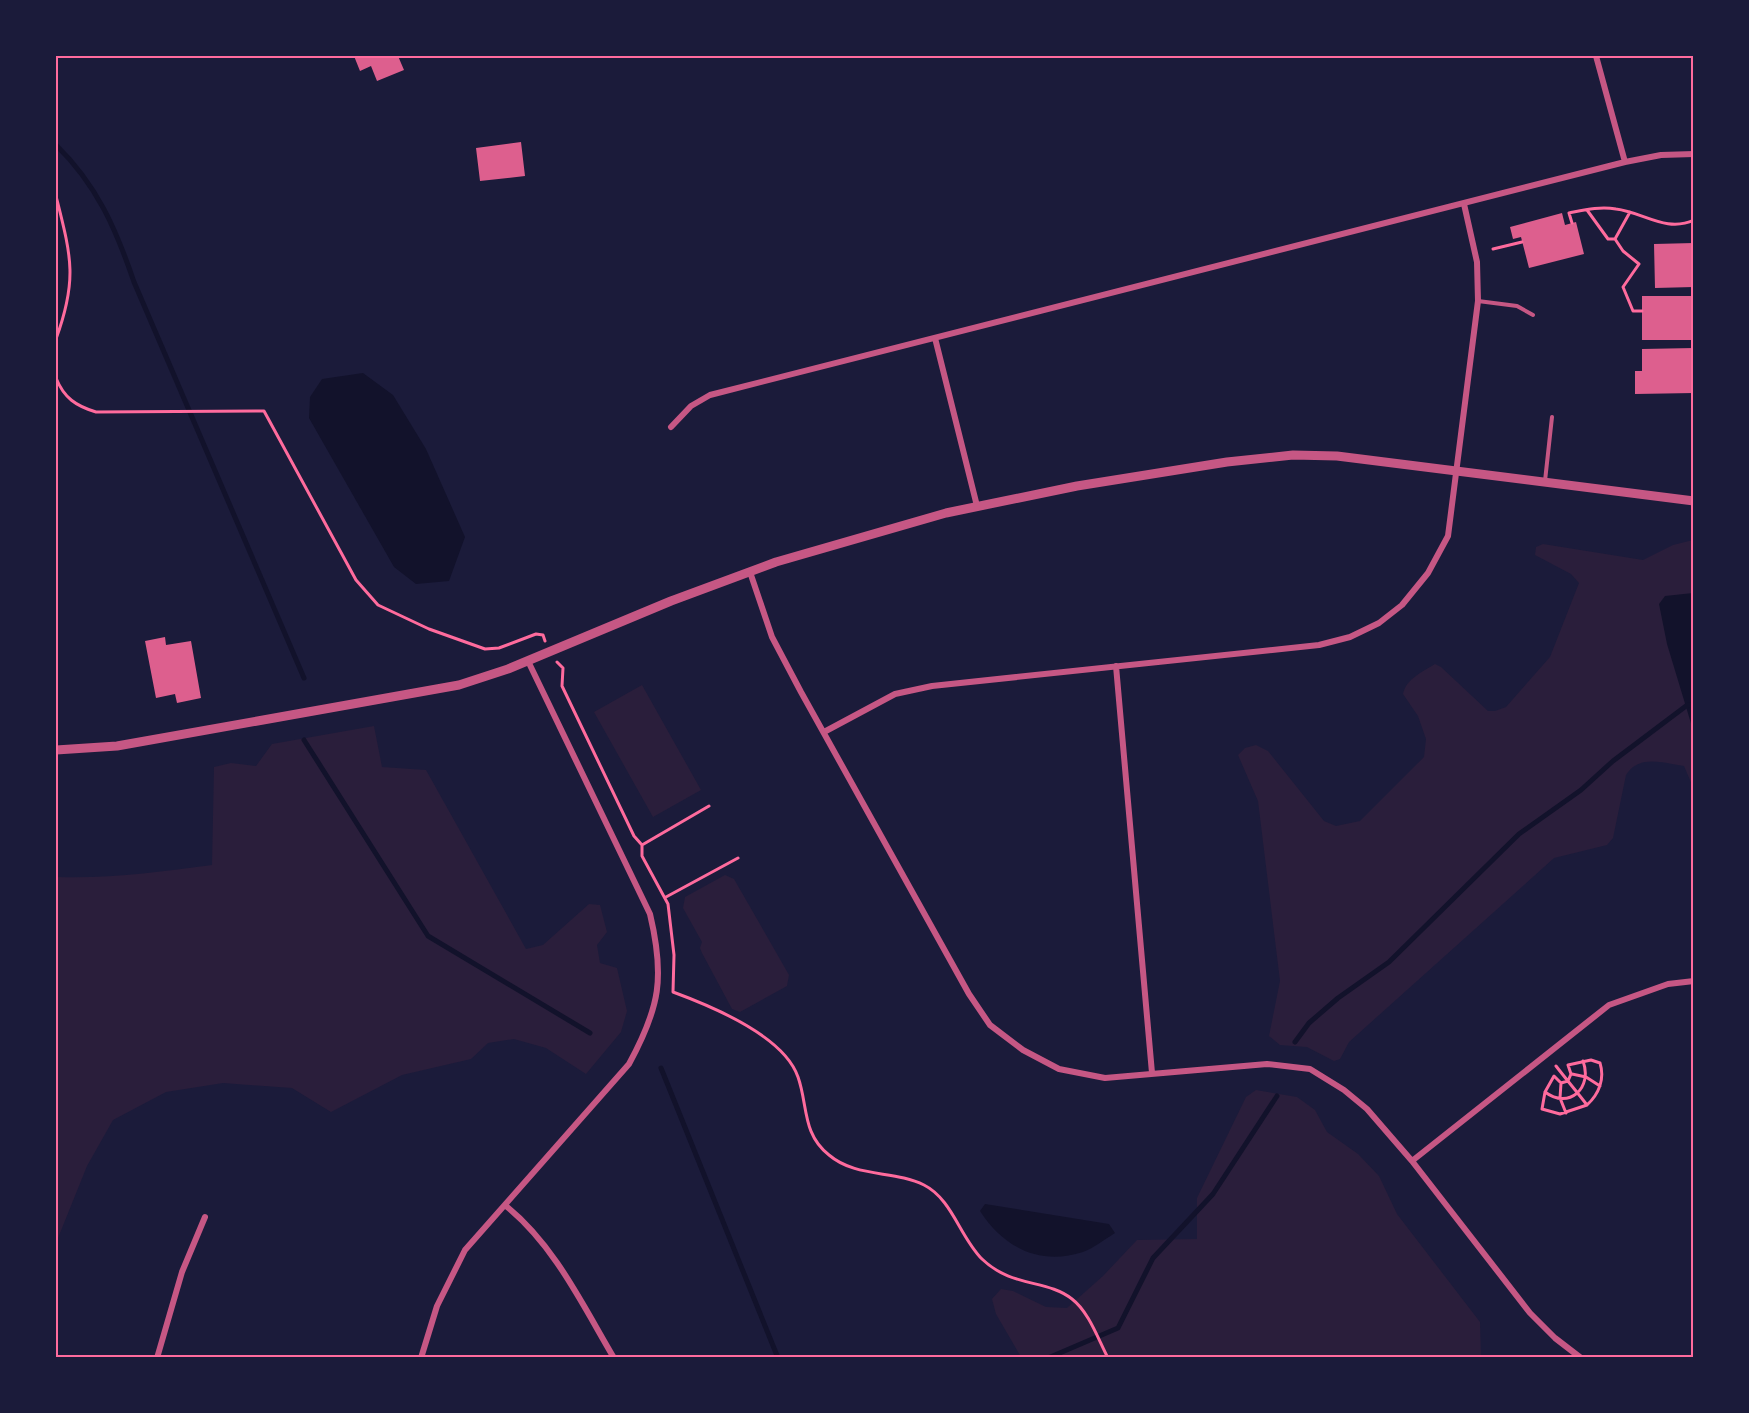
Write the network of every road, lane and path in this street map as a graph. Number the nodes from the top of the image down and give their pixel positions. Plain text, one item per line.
1 (1596, 56) edge
2 (1694, 154) edge
3 (1625, 162) junction
4 (56, 196) edge
5 (1464, 204) junction
6 (1587, 210) junction
7 (1630, 212) junction
8 (1694, 220) edge
9 (1572, 223) dead end
10 (1615, 239) junction
11 (1522, 242) dead end
12 (1493, 249) dead end
13 (1478, 301) junction
14 (1642, 311) dead end
15 (1533, 315) dead end
16 (935, 338) junction
17 (56, 339) edge
18 (56, 378) edge
19 (1552, 417) dead end
20 (671, 427) dead end
21 (1457, 470) junction
22 (1545, 482) junction
23 (1694, 501) edge
24 (977, 506) junction
25 (750, 572) junction
26 (545, 641) dead end
27 (528, 661) junction
28 (558, 664) dead end
29 (1116, 666) junction
30 (824, 732) junction
31 (56, 750) edge
32 (709, 806) dead end
33 (642, 845) junction
34 (738, 858) dead end
35 (666, 897) junction
36 (1694, 981) edge
37 (1583, 1061) junction
38 (1556, 1066) dead end
39 (1152, 1073) junction
40 (1571, 1074) junction
41 (1586, 1077) junction
42 (1568, 1081) junction
43 (1561, 1083) junction
44 (1600, 1086) junction
45 (1545, 1092) junction
46 (1577, 1093) junction
47 (1560, 1098) junction
48 (1587, 1105) junction
49 (1566, 1114) junction
50 (1412, 1161) junction
51 (506, 1206) junction
52 (205, 1217) dead end
53 (157, 1358) edge
54 (421, 1358) edge
55 (614, 1358) edge
56 (1108, 1358) edge
57 (1581, 1358) edge

1 - 3 street
2 - 3 street
3 - 5 street
4 - 17 path
5 - 13 street
5 - 16 street
6 - 7 path
6 - 9 path
6 - 10 path
7 - 8 path
7 - 10 path
10 - 14 path
11 - 12 path
13 - 15 lane
13 - 21 street
16 - 20 street
16 - 24 street
18 - 26 path
19 - 22 lane
21 - 22 street
21 - 24 street
21 - 29 street
22 - 23 street
24 - 25 street
25 - 27 street
25 - 30 street
27 - 31 street
27 - 51 street
28 - 33 path
29 - 30 street
29 - 39 street
30 - 39 street
32 - 33 path
33 - 35 path
34 - 35 path
35 - 56 path
36 - 50 street
37 - 40 path
37 - 41 path
37 - 44 path
38 - 42 path
39 - 50 street
40 - 41 path
40 - 42 path
41 - 44 path
41 - 46 path
42 - 43 path
42 - 46 path
43 - 45 path
43 - 47 path
44 - 48 path
45 - 47 path
45 - 49 path
46 - 47 path
46 - 48 path
47 - 49 path
48 - 49 path
50 - 57 street
51 - 54 street
51 - 55 street
52 - 53 street

